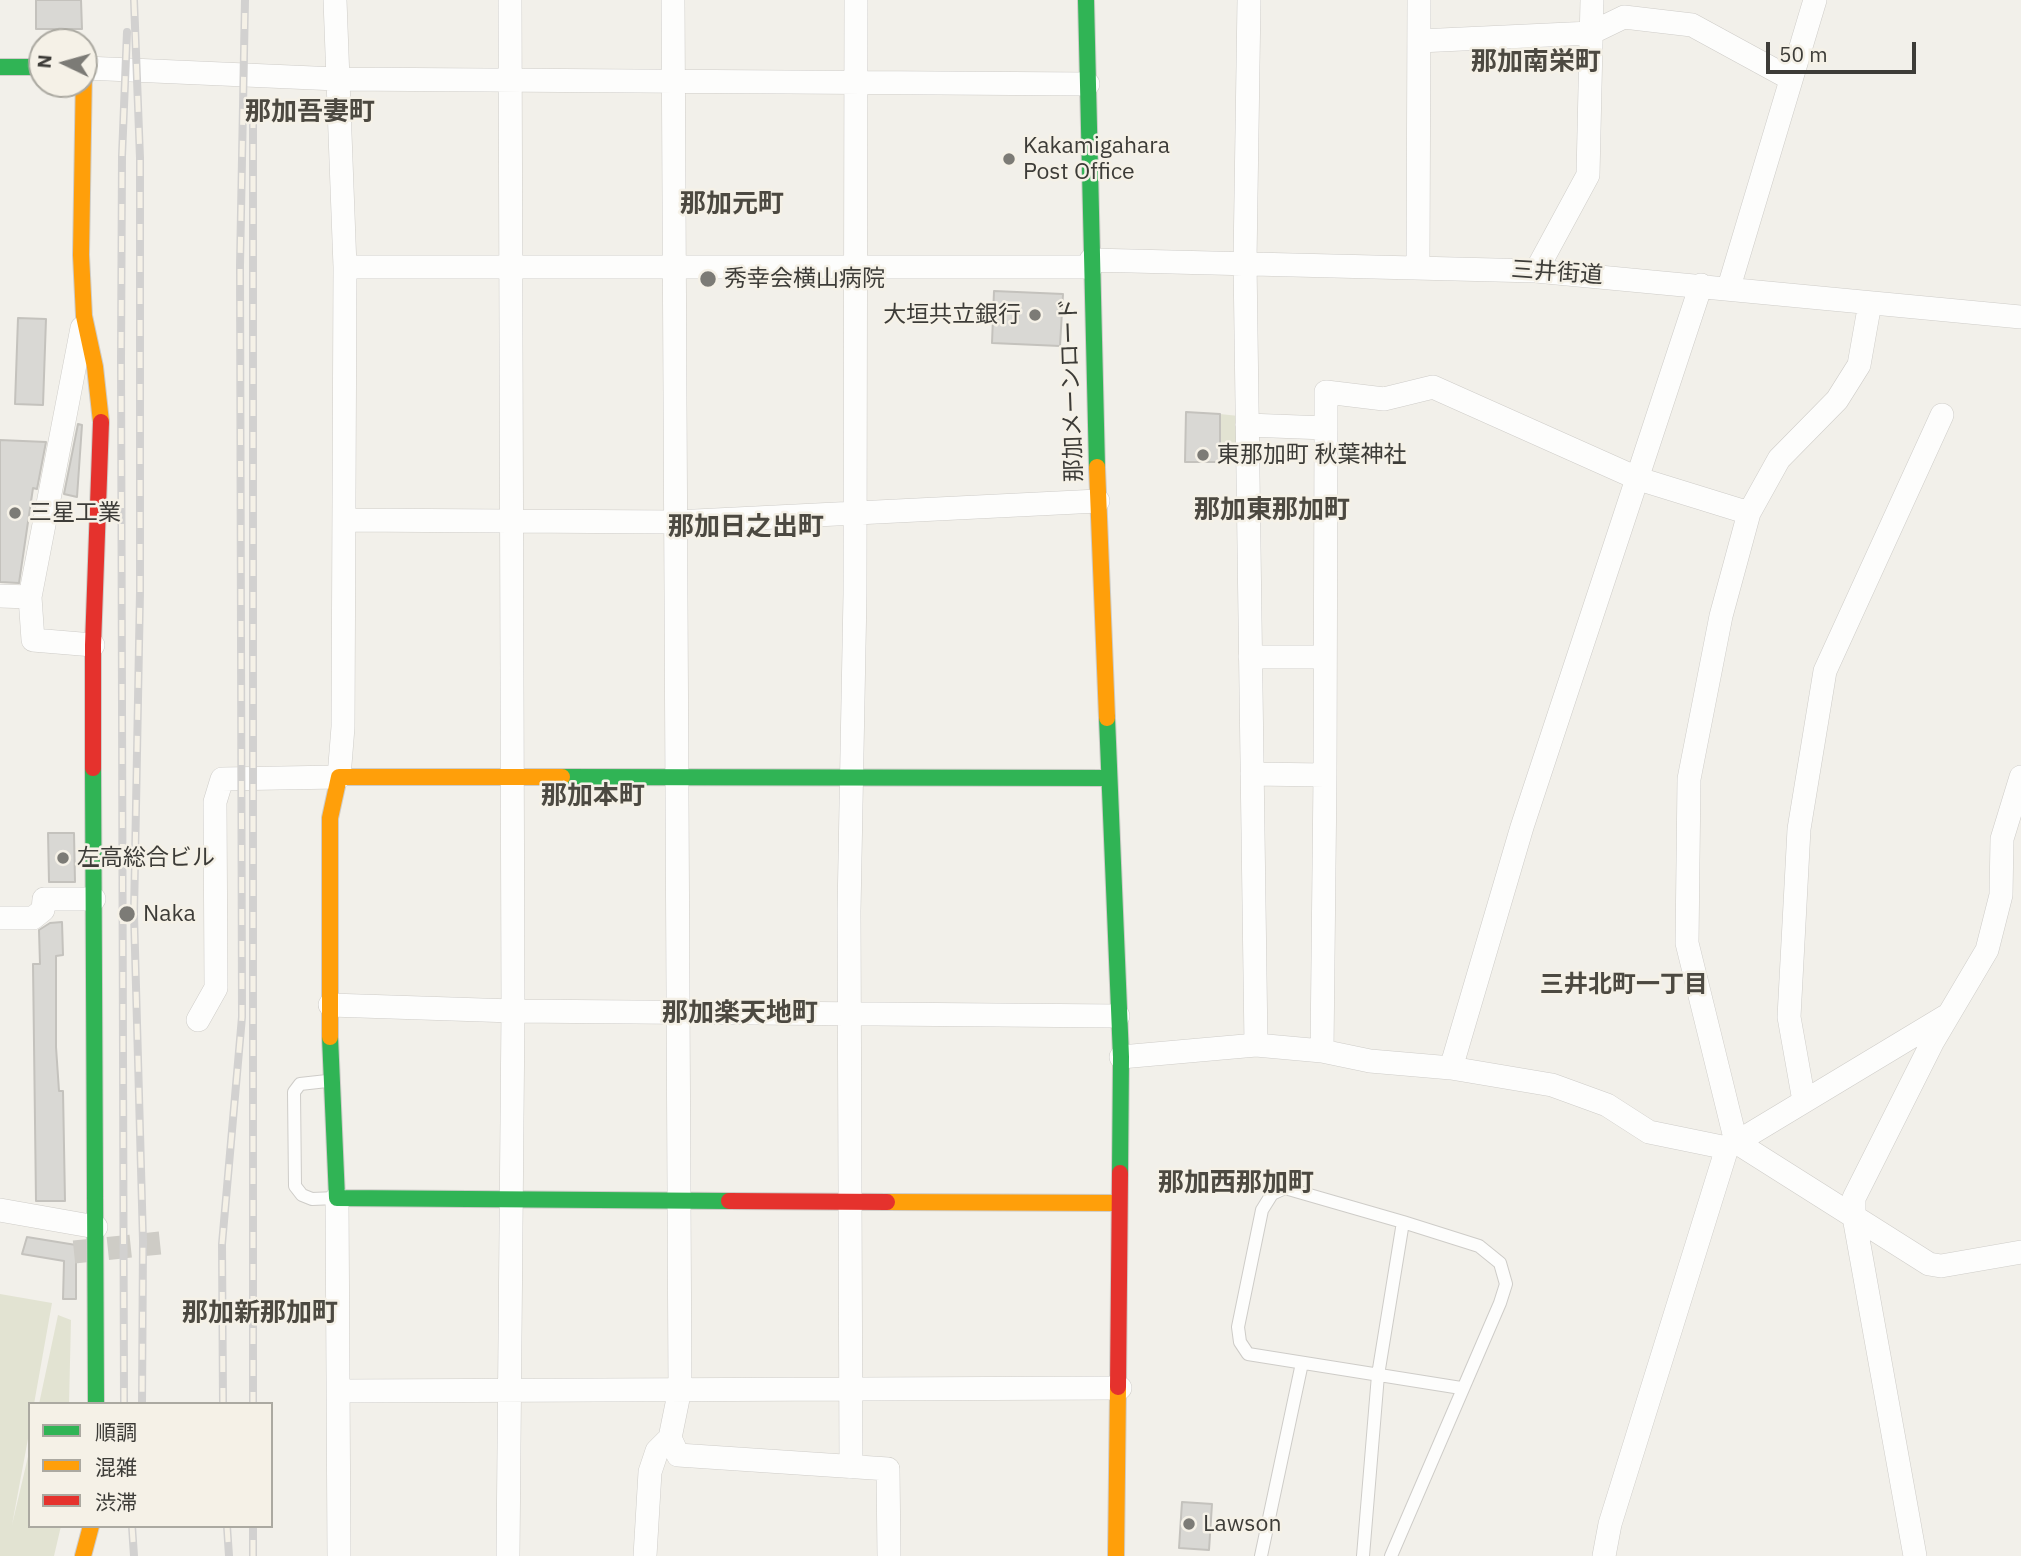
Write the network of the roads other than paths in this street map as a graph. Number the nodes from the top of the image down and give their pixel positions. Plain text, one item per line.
1 (335, 0) edge
2 (510, 0) edge
3 (673, 0) edge
4 (856, 0) edge
5 (1086, 0) edge
6 (1249, 0) edge
7 (1419, 0) edge
8 (1592, 0) edge
9 (1815, 0) edge
10 (1591, 33) junction
11 (1419, 41) junction
12 (0, 66) edge
13 (28, 67) edge
14 (98, 69) edge
15 (337, 79) junction
16 (509, 79) junction
17 (1791, 79) junction
18 (857, 80) junction
19 (672, 82) junction
20 (1088, 84) junction
21 (84, 98) edge
22 (1245, 261) junction
23 (1091, 263) junction
24 (1418, 266) junction
25 (345, 267) junction
26 (510, 267) junction
27 (673, 267) junction
28 (855, 267) junction
29 (1536, 271) junction
30 (1701, 285) junction
31 (1729, 287) junction
32 (1870, 303) junction
33 (84, 316) junction
34 (2021, 317) edge
35 (1942, 415) dead end
36 (1247, 425) junction
37 (1326, 428) junction
38 (1639, 479) junction
39 (1098, 501) junction
40 (855, 513) junction
41 (1749, 513) junction
42 (344, 520) junction
43 (675, 522) junction
44 (511, 523) junction
45 (0, 596) edge
46 (30, 597) junction
47 (93, 645) junction
48 (1250, 657) junction
49 (1325, 657) junction
50 (1252, 774) junction
51 (1325, 775) junction
52 (339, 777) junction
53 (512, 777) junction
54 (677, 777) junction
55 (2021, 777) edge
56 (852, 778) junction
57 (1109, 778) junction
58 (94, 900) junction
59 (0, 918) edge
60 (330, 1005) junction
61 (513, 1010) junction
62 (678, 1010) junction
63 (852, 1013) junction
64 (1951, 1013) junction
65 (1118, 1016) junction
66 (198, 1020) dead end
67 (1255, 1045) junction
68 (1322, 1051) junction
69 (1121, 1057) junction
70 (1451, 1068) junction
71 (330, 1081) junction
72 (1804, 1101) junction
73 (1732, 1145) junction
74 (337, 1198) junction
75 (510, 1198) junction
76 (679, 1199) junction
77 (849, 1200) junction
78 (1119, 1203) junction
79 (0, 1210) edge
80 (1854, 1217) junction
81 (1403, 1222) junction
82 (96, 1227) junction
83 (2021, 1252) edge
84 (1302, 1363) junction
85 (1378, 1375) junction
86 (1120, 1388) junction
87 (1461, 1388) junction
88 (680, 1389) junction
89 (851, 1389) junction
90 (509, 1390) junction
91 (339, 1391) junction
92 (96, 1402) edge
93 (670, 1438) junction
94 (851, 1467) junction
95 (1609, 1524) junction
96 (90, 1528) edge
97 (83, 1556) edge
98 (339, 1556) edge
99 (509, 1556) edge
100 (645, 1556) edge
101 (889, 1556) edge
102 (1116, 1556) edge
103 (1261, 1556) edge
104 (1363, 1556) edge
105 (1391, 1556) edge
106 (1604, 1556) edge
107 (1615, 1556) edge
108 (1915, 1556) edge

1 - 15 street
2 - 16 street
3 - 19 street
4 - 18 street
5 - 20 street, 那加メーンロード
6 - 22 street
7 - 11 street
8 - 10 street
9 - 17 street
10 - 11 street
10 - 17 street
10 - 29 street
11 - 24 street
12 - 13 street
14 - 15 street
15 - 16 street
15 - 25 street
16 - 19 street
16 - 26 street
17 - 31 street
18 - 19 street
18 - 20 street
18 - 28 street
19 - 27 street
20 - 23 street, 那加メーンロード
21 - 33 street
22 - 23 street, 三井街道
22 - 24 street, 三井街道
22 - 36 street
23 - 28 street, 三井街道
23 - 39 street, 那加メーンロード
24 - 29 street, 三井街道
25 - 26 street, 三井街道
25 - 42 street
26 - 27 street, 三井街道
26 - 44 street
27 - 28 street, 三井街道
27 - 43 street
28 - 40 street
29 - 30 street, 三井街道
30 - 31 street, 三井街道
30 - 38 street
31 - 32 street, 三井街道
32 - 34 street, 三井街道
32 - 41 street
33 - 46 street
33 - 47 street
35 - 72 street
36 - 37 street
36 - 48 street
37 - 38 street
37 - 49 street
38 - 41 street
38 - 70 street
39 - 40 street
39 - 57 street, 那加メーンロード
40 - 43 street
40 - 56 street
41 - 73 street
42 - 44 street
42 - 52 street
43 - 44 street
43 - 54 street
44 - 53 street
45 - 46 street
46 - 47 street
47 - 58 street
48 - 49 street
48 - 50 street
49 - 51 street
50 - 51 street
50 - 67 street
51 - 68 street
52 - 53 street
52 - 60 street
52 - 66 street
53 - 54 street
53 - 61 street
54 - 56 street
54 - 62 street
55 - 64 street
56 - 57 street
56 - 63 street
57 - 65 street, 那加メーンロード
58 - 59 street
58 - 82 street
60 - 61 street
60 - 71 street
61 - 62 street
61 - 75 street
62 - 63 street
62 - 76 street
63 - 65 street
63 - 77 street
64 - 72 street
64 - 80 street
65 - 69 street, 那加メーンロード
67 - 68 street
67 - 69 street
68 - 70 street
69 - 78 street, 那加メーンロード
70 - 73 street
71 - 74 street
71 - 74 lane
72 - 73 street
73 - 80 street
73 - 95 street
74 - 75 street
74 - 91 street
75 - 76 street
75 - 90 street
76 - 77 street
76 - 88 street
77 - 78 street
77 - 89 street
78 - 86 street, 那加メーンロード
79 - 82 street
80 - 83 street
80 - 108 street
81 - 84 lane
81 - 85 lane
81 - 87 lane
82 - 92 street
84 - 85 lane
84 - 103 lane
85 - 87 lane
85 - 104 lane
86 - 89 street
86 - 102 street
87 - 105 lane
88 - 89 street
88 - 90 street
88 - 93 street
89 - 94 street
90 - 91 street
90 - 99 street
91 - 98 street
93 - 94 street
93 - 100 street
94 - 101 street
95 - 106 street
95 - 107 street
96 - 97 street

